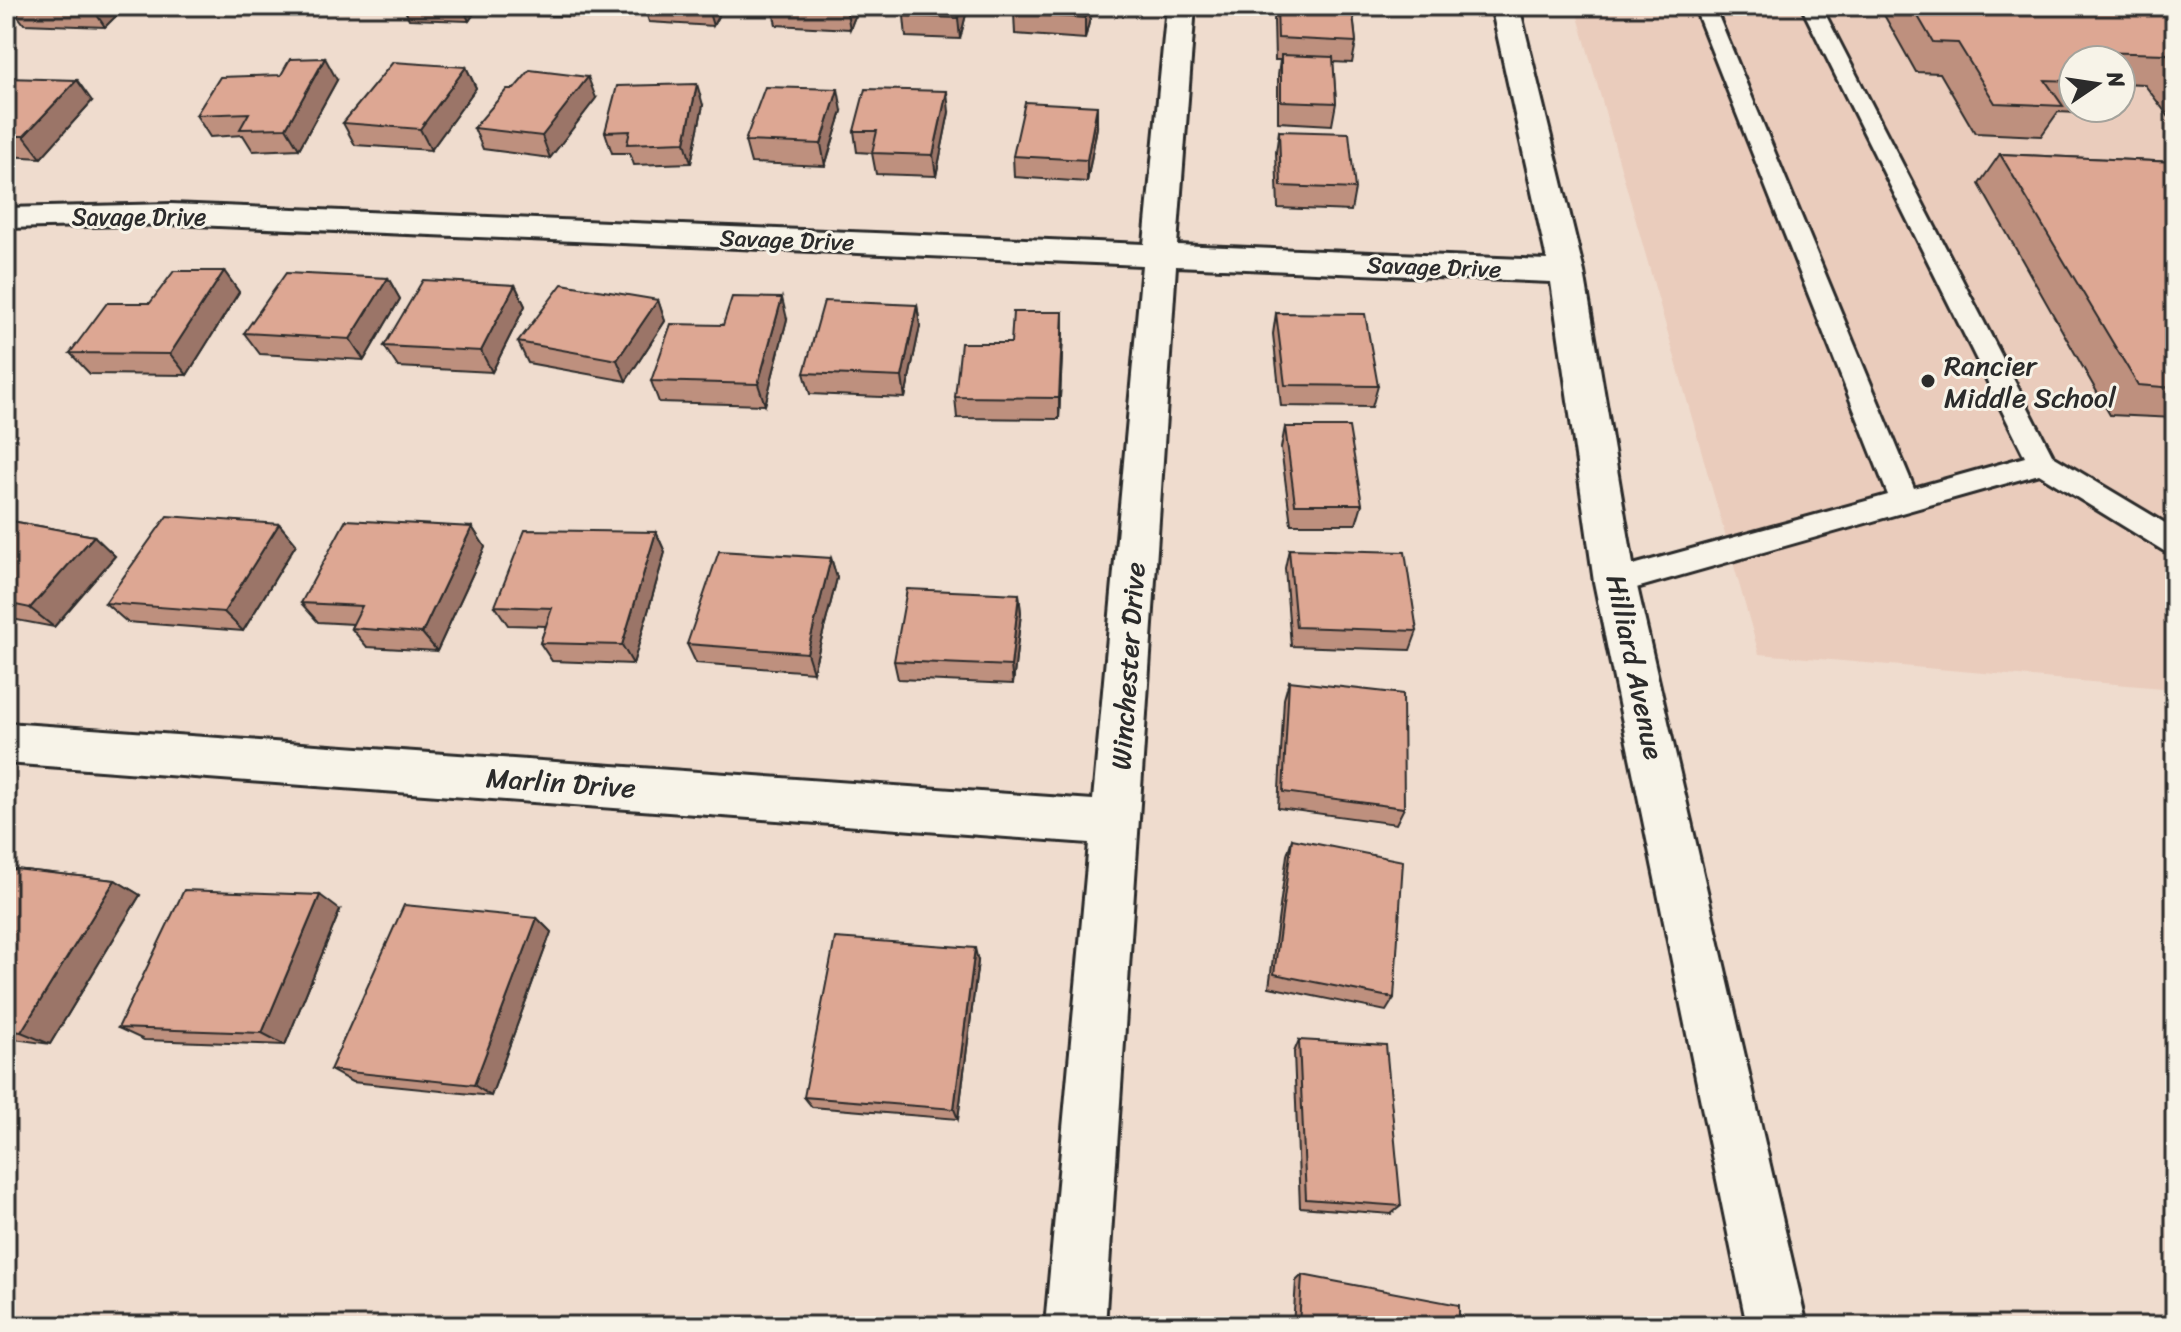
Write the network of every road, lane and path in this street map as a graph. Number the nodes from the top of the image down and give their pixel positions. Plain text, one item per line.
1 (1181, 6) edge
2 (1505, 6) edge
3 (1704, 6) edge
4 (1811, 6) edge
5 (6, 218) edge
6 (1158, 256) junction
7 (1567, 272) junction
8 (2042, 463) junction
9 (1905, 501) junction
10 (2175, 543) edge
11 (1615, 582) junction
12 (6, 743) edge
13 (1117, 823) junction
14 (1075, 1326) edge
15 (1777, 1326) edge

1 - 6 street, Winchester Drive
2 - 7 street, Hilliard Avenue
3 - 9 lane
4 - 8 lane
5 - 6 street, Savage Drive
6 - 7 street, Savage Drive
6 - 13 street, Winchester Drive
7 - 11 street, Hilliard Avenue
8 - 9 lane
8 - 10 lane
9 - 11 lane
11 - 15 street, Hilliard Avenue
12 - 13 street, Marlin Drive
13 - 14 street, Winchester Drive

